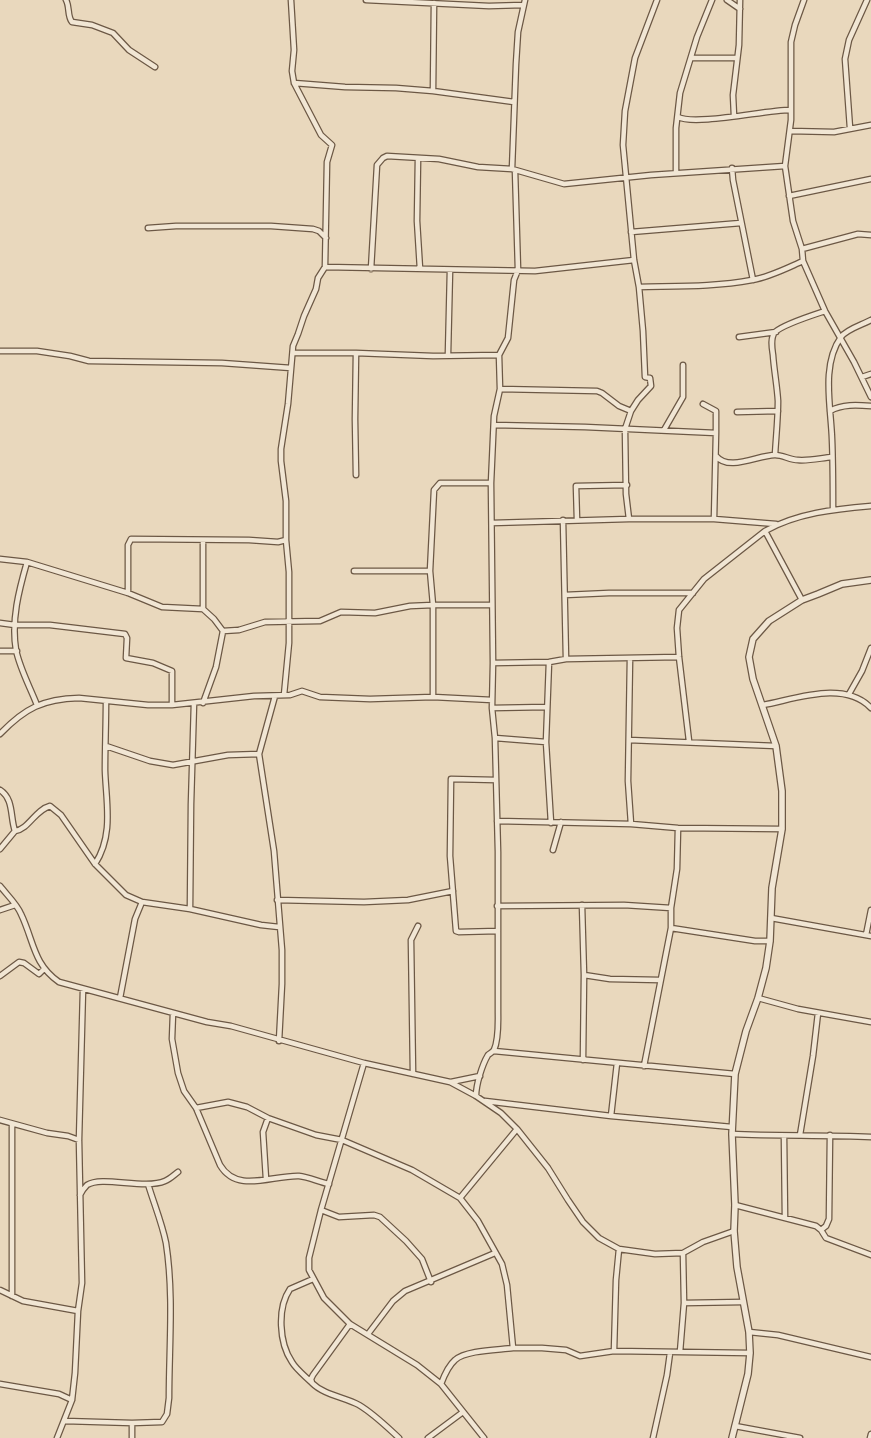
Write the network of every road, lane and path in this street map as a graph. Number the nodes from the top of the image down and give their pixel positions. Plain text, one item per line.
1 (66, 0) edge
2 (291, 0) edge
3 (366, 0) edge
4 (656, 0) edge
5 (712, 0) edge
6 (727, 0) edge
7 (740, 0) edge
8 (804, 0) edge
9 (867, 0) edge
10 (408, 1) edge
11 (463, 2) edge
12 (524, 2) edge
13 (434, 3) junction
14 (740, 10) junction
15 (691, 58) junction
16 (737, 58) junction
17 (154, 67) dead end
18 (294, 83) junction
19 (433, 91) junction
20 (514, 102) junction
21 (790, 110) junction
22 (734, 116) junction
23 (678, 117) junction
24 (871, 125) edge
25 (850, 128) junction
26 (790, 131) junction
27 (418, 158) junction
28 (785, 166) junction
29 (732, 168) junction
30 (513, 169) junction
31 (676, 173) junction
32 (626, 178) junction
33 (871, 179) edge
34 (789, 196) junction
35 (741, 223) junction
36 (148, 228) dead end
37 (631, 232) junction
38 (871, 234) edge
39 (326, 238) junction
40 (802, 249) junction
41 (634, 260) junction
42 (803, 261) junction
43 (325, 267) junction
44 (371, 269) junction
45 (420, 269) junction
46 (450, 270) junction
47 (518, 270) junction
48 (753, 280) junction
49 (639, 287) junction
50 (825, 311) junction
51 (871, 320) edge
52 (776, 332) junction
53 (739, 337) dead end
54 (840, 338) junction
55 (0, 351) edge
56 (293, 353) junction
57 (356, 353) junction
58 (448, 354) junction
59 (499, 355) junction
60 (683, 366) dead end
61 (291, 368) junction
62 (871, 374) edge
63 (862, 377) junction
64 (500, 389) junction
65 (871, 397) edge
66 (703, 404) dead end
67 (871, 406) edge
68 (631, 411) junction
69 (778, 411) junction
70 (830, 411) junction
71 (736, 412) dead end
72 (494, 425) junction
73 (625, 429) junction
74 (664, 430) junction
75 (716, 433) junction
76 (775, 455) junction
77 (716, 456) junction
78 (832, 457) junction
79 (356, 476) dead end
80 (491, 483) junction
81 (627, 485) junction
82 (871, 506) edge
83 (833, 509) junction
84 (629, 519) junction
85 (714, 519) junction
86 (564, 520) junction
87 (577, 520) junction
88 (492, 523) junction
89 (779, 524) junction
90 (765, 531) junction
91 (203, 540) junction
92 (286, 540) junction
93 (0, 559) edge
94 (27, 562) junction
95 (354, 571) dead end
96 (430, 572) junction
97 (871, 580) edge
98 (128, 593) junction
99 (693, 593) junction
100 (565, 595) junction
101 (802, 600) junction
102 (432, 605) junction
103 (492, 605) junction
104 (203, 609) junction
105 (289, 621) junction
106 (0, 623) edge
107 (15, 625) junction
108 (223, 631) junction
109 (871, 648) edge
110 (0, 651) edge
111 (17, 651) junction
112 (679, 657) junction
113 (630, 658) junction
114 (566, 659) junction
115 (549, 662) junction
116 (493, 663) junction
117 (849, 694) junction
118 (275, 696) junction
119 (284, 696) junction
120 (433, 697) junction
121 (106, 700) junction
122 (492, 700) junction
123 (194, 703) junction
124 (203, 703) junction
125 (37, 705) junction
126 (172, 705) junction
127 (763, 705) junction
128 (546, 707) junction
129 (492, 708) junction
130 (871, 708) edge
131 (0, 734) edge
132 (495, 738) junction
133 (629, 740) junction
134 (689, 741) junction
135 (546, 742) junction
136 (106, 746) junction
137 (776, 746) junction
138 (260, 754) junction
139 (193, 761) junction
140 (496, 780) junction
141 (0, 790) edge
142 (496, 822) junction
143 (561, 822) junction
144 (551, 823) junction
145 (630, 824) junction
146 (678, 828) junction
147 (782, 829) junction
148 (15, 831) junction
149 (0, 849) edge
150 (553, 850) dead end
151 (95, 864) junction
152 (0, 886) edge
153 (454, 891) junction
154 (277, 900) junction
155 (142, 902) junction
156 (15, 905) junction
157 (497, 906) junction
158 (582, 906) junction
159 (671, 908) junction
160 (190, 909) junction
161 (0, 910) edge
162 (871, 910) edge
163 (771, 918) junction
164 (418, 926) dead end
165 (279, 927) junction
166 (671, 928) junction
167 (498, 931) junction
168 (869, 935) edge
169 (770, 941) junction
170 (44, 969) junction
171 (0, 976) edge
172 (584, 976) junction
173 (660, 980) junction
174 (83, 989) junction
175 (120, 998) junction
176 (758, 998) junction
177 (173, 1013) junction
178 (818, 1013) junction
179 (871, 1022) edge
180 (279, 1040) junction
181 (494, 1050) junction
182 (583, 1060) junction
183 (364, 1063) junction
184 (617, 1063) junction
185 (644, 1066) junction
186 (413, 1074) junction
187 (735, 1074) junction
188 (480, 1076) junction
189 (450, 1082) junction
190 (476, 1096) junction
191 (484, 1101) junction
192 (196, 1108) junction
193 (611, 1116) junction
194 (268, 1118) junction
195 (0, 1120) edge
196 (12, 1125) junction
197 (732, 1126) junction
198 (517, 1130) junction
199 (732, 1134) junction
200 (800, 1135) junction
201 (830, 1135) junction
202 (784, 1136) junction
203 (871, 1137) edge
204 (79, 1140) junction
205 (342, 1140) junction
206 (178, 1172) dead end
207 (266, 1179) junction
208 (148, 1184) junction
209 (329, 1184) junction
210 (79, 1196) junction
211 (460, 1198) junction
212 (735, 1205) junction
213 (321, 1210) junction
214 (785, 1218) junction
215 (821, 1230) junction
216 (734, 1231) junction
217 (619, 1249) junction
218 (495, 1253) junction
219 (683, 1253) junction
220 (871, 1255) edge
221 (313, 1279) junction
222 (431, 1282) junction
223 (0, 1290) edge
224 (12, 1296) junction
225 (743, 1302) junction
226 (684, 1303) junction
227 (78, 1311) junction
228 (350, 1324) junction
229 (750, 1332) junction
230 (368, 1334) junction
231 (513, 1348) junction
232 (614, 1351) junction
233 (670, 1352) junction
234 (680, 1352) junction
235 (750, 1353) junction
236 (871, 1357) edge
237 (312, 1383) junction
238 (0, 1384) edge
239 (441, 1384) junction
240 (72, 1400) junction
241 (463, 1412) junction
242 (65, 1421) junction
243 (132, 1423) junction
244 (735, 1426) junction
245 (871, 1434) edge
246 (57, 1438) edge
247 (132, 1438) edge
248 (399, 1438) edge
249 (428, 1438) edge
250 (484, 1438) edge
251 (653, 1438) edge
252 (732, 1438) edge
253 (800, 1438) edge
254 (870, 1438) edge

1 - 17 street
2 - 18 street
3 - 10 street
4 - 32 street
5 - 15 street
6 - 14 street
7 - 14 street
8 - 21 street
9 - 25 street
10 - 13 street
11 - 12 street
11 - 13 street
12 - 20 street
13 - 19 street
14 - 16 street
15 - 16 street
15 - 23 street
16 - 22 street
18 - 19 street
18 - 39 street
19 - 20 street
20 - 30 street
21 - 22 street
21 - 26 street
22 - 23 street
23 - 31 street
24 - 25 street
25 - 26 street
26 - 28 street
27 - 30 street
27 - 44 street
27 - 45 street
28 - 29 street
28 - 34 street
29 - 31 street
29 - 35 street
30 - 32 street
30 - 47 street
31 - 32 street
32 - 37 street
33 - 34 street
34 - 40 street
35 - 37 street
35 - 48 street
36 - 39 street
37 - 41 street
38 - 40 street
39 - 43 street
40 - 42 street
41 - 47 street
41 - 49 street
42 - 48 street
42 - 50 street
43 - 44 street
43 - 56 street
44 - 45 street
45 - 46 street
46 - 47 street
46 - 58 street
47 - 59 street
48 - 49 street
49 - 68 street
50 - 52 street
50 - 54 street
51 - 54 street
52 - 53 street
52 - 69 street
54 - 63 street
54 - 70 street
55 - 61 street
56 - 57 street
56 - 61 street
57 - 58 street
57 - 79 street
58 - 59 street
59 - 64 street
60 - 74 street
61 - 92 street
62 - 63 street
63 - 65 street
64 - 68 street
64 - 72 street
66 - 75 street
67 - 70 street
68 - 73 street
69 - 71 street
69 - 76 street
70 - 78 street
72 - 73 street
72 - 80 street
73 - 74 street
73 - 81 street
74 - 75 street
75 - 77 street
76 - 77 street
76 - 78 street
77 - 85 street
78 - 83 street
80 - 88 street
80 - 96 street
81 - 84 street
81 - 87 street
82 - 83 street
83 - 89 street
84 - 85 street
84 - 87 street
85 - 89 street
86 - 87 street
86 - 88 street
86 - 100 street
88 - 103 street
89 - 90 street
90 - 99 street
90 - 101 street
91 - 92 street
91 - 98 street
91 - 104 street
92 - 105 street
93 - 94 street
94 - 98 street
94 - 107 street
95 - 96 street
96 - 102 street
97 - 101 street
98 - 104 street
99 - 100 street
99 - 112 street
100 - 114 street
101 - 127 street
102 - 103 street
102 - 105 street
102 - 120 street
103 - 116 street
104 - 108 street
105 - 108 street
105 - 119 street
106 - 107 street
107 - 111 street
107 - 126 street
108 - 124 street
109 - 117 street
110 - 111 street
111 - 125 street
112 - 113 street
112 - 134 street
113 - 114 street
113 - 133 street
114 - 115 street
115 - 116 street
115 - 128 street
116 - 122 street
117 - 127 street
117 - 130 street
118 - 119 street
118 - 124 street
118 - 138 street
119 - 120 street
120 - 122 street
121 - 125 street
121 - 126 street
121 - 136 street
122 - 129 street
123 - 124 street
123 - 126 street
123 - 139 street
125 - 131 street
127 - 137 street
128 - 129 street
128 - 135 street
129 - 132 street
132 - 135 street
132 - 140 street
133 - 134 street
133 - 145 street
134 - 137 street
135 - 144 street
136 - 139 street
136 - 151 street
137 - 147 street
138 - 139 street
138 - 154 street
139 - 160 street
140 - 142 street
140 - 153 street
141 - 148 street
142 - 144 street
142 - 157 street
143 - 144 street
143 - 145 street
143 - 150 street
145 - 146 street
146 - 147 street
146 - 159 street
147 - 163 street
148 - 149 street
148 - 151 street
151 - 155 street
152 - 156 street
153 - 154 street
153 - 167 street
154 - 165 street
155 - 160 street
155 - 175 street
156 - 161 street
156 - 170 street
157 - 158 street
157 - 167 street
158 - 159 street
158 - 172 street
159 - 166 street
160 - 165 street
162 - 168 street
163 - 168 street
163 - 169 street
164 - 186 street
165 - 180 street
166 - 169 street
166 - 173 street
167 - 181 street
169 - 176 street
170 - 171 street
170 - 174 street
172 - 173 street
172 - 182 street
173 - 185 street
174 - 175 street
174 - 204 street
175 - 177 street
176 - 178 street
176 - 187 street
177 - 180 street
177 - 192 street
178 - 179 street
178 - 200 street
180 - 183 street
181 - 182 street
181 - 188 street
182 - 184 street
183 - 186 street
183 - 205 street
184 - 185 street
184 - 193 street
185 - 187 street
186 - 189 street
187 - 197 street
188 - 189 street
188 - 190 street
189 - 190 street
190 - 191 street
191 - 193 street
191 - 198 street
192 - 194 street
192 - 207 street
193 - 197 street
194 - 205 street
194 - 207 street
195 - 196 street
196 - 204 street
196 - 224 street
197 - 199 street
198 - 211 street
198 - 217 street
199 - 202 street
199 - 212 street
200 - 201 street
200 - 202 street
201 - 203 street
201 - 215 street
202 - 214 street
204 - 210 street
205 - 209 street
205 - 211 street
206 - 208 street
207 - 209 street
208 - 210 street
208 - 243 street
209 - 213 street
210 - 227 street
211 - 218 street
212 - 214 street
212 - 216 street
213 - 221 street
213 - 222 street
214 - 215 street
215 - 220 street
216 - 219 street
216 - 225 street
217 - 219 street
217 - 232 street
218 - 222 street
218 - 231 street
219 - 226 street
221 - 228 street
221 - 237 street
222 - 230 street
223 - 224 street
224 - 227 street
225 - 226 street
225 - 229 street
226 - 234 street
227 - 240 street
228 - 230 street
228 - 237 street
229 - 235 street
229 - 236 street
230 - 239 street
231 - 232 street
231 - 239 street
232 - 233 street
233 - 234 street
233 - 251 street
234 - 235 street
235 - 244 street
237 - 248 street
238 - 240 street
239 - 241 street
240 - 242 street
241 - 249 street
241 - 250 street
242 - 243 street
242 - 246 street
243 - 247 street
244 - 252 street
244 - 253 street
245 - 254 street

